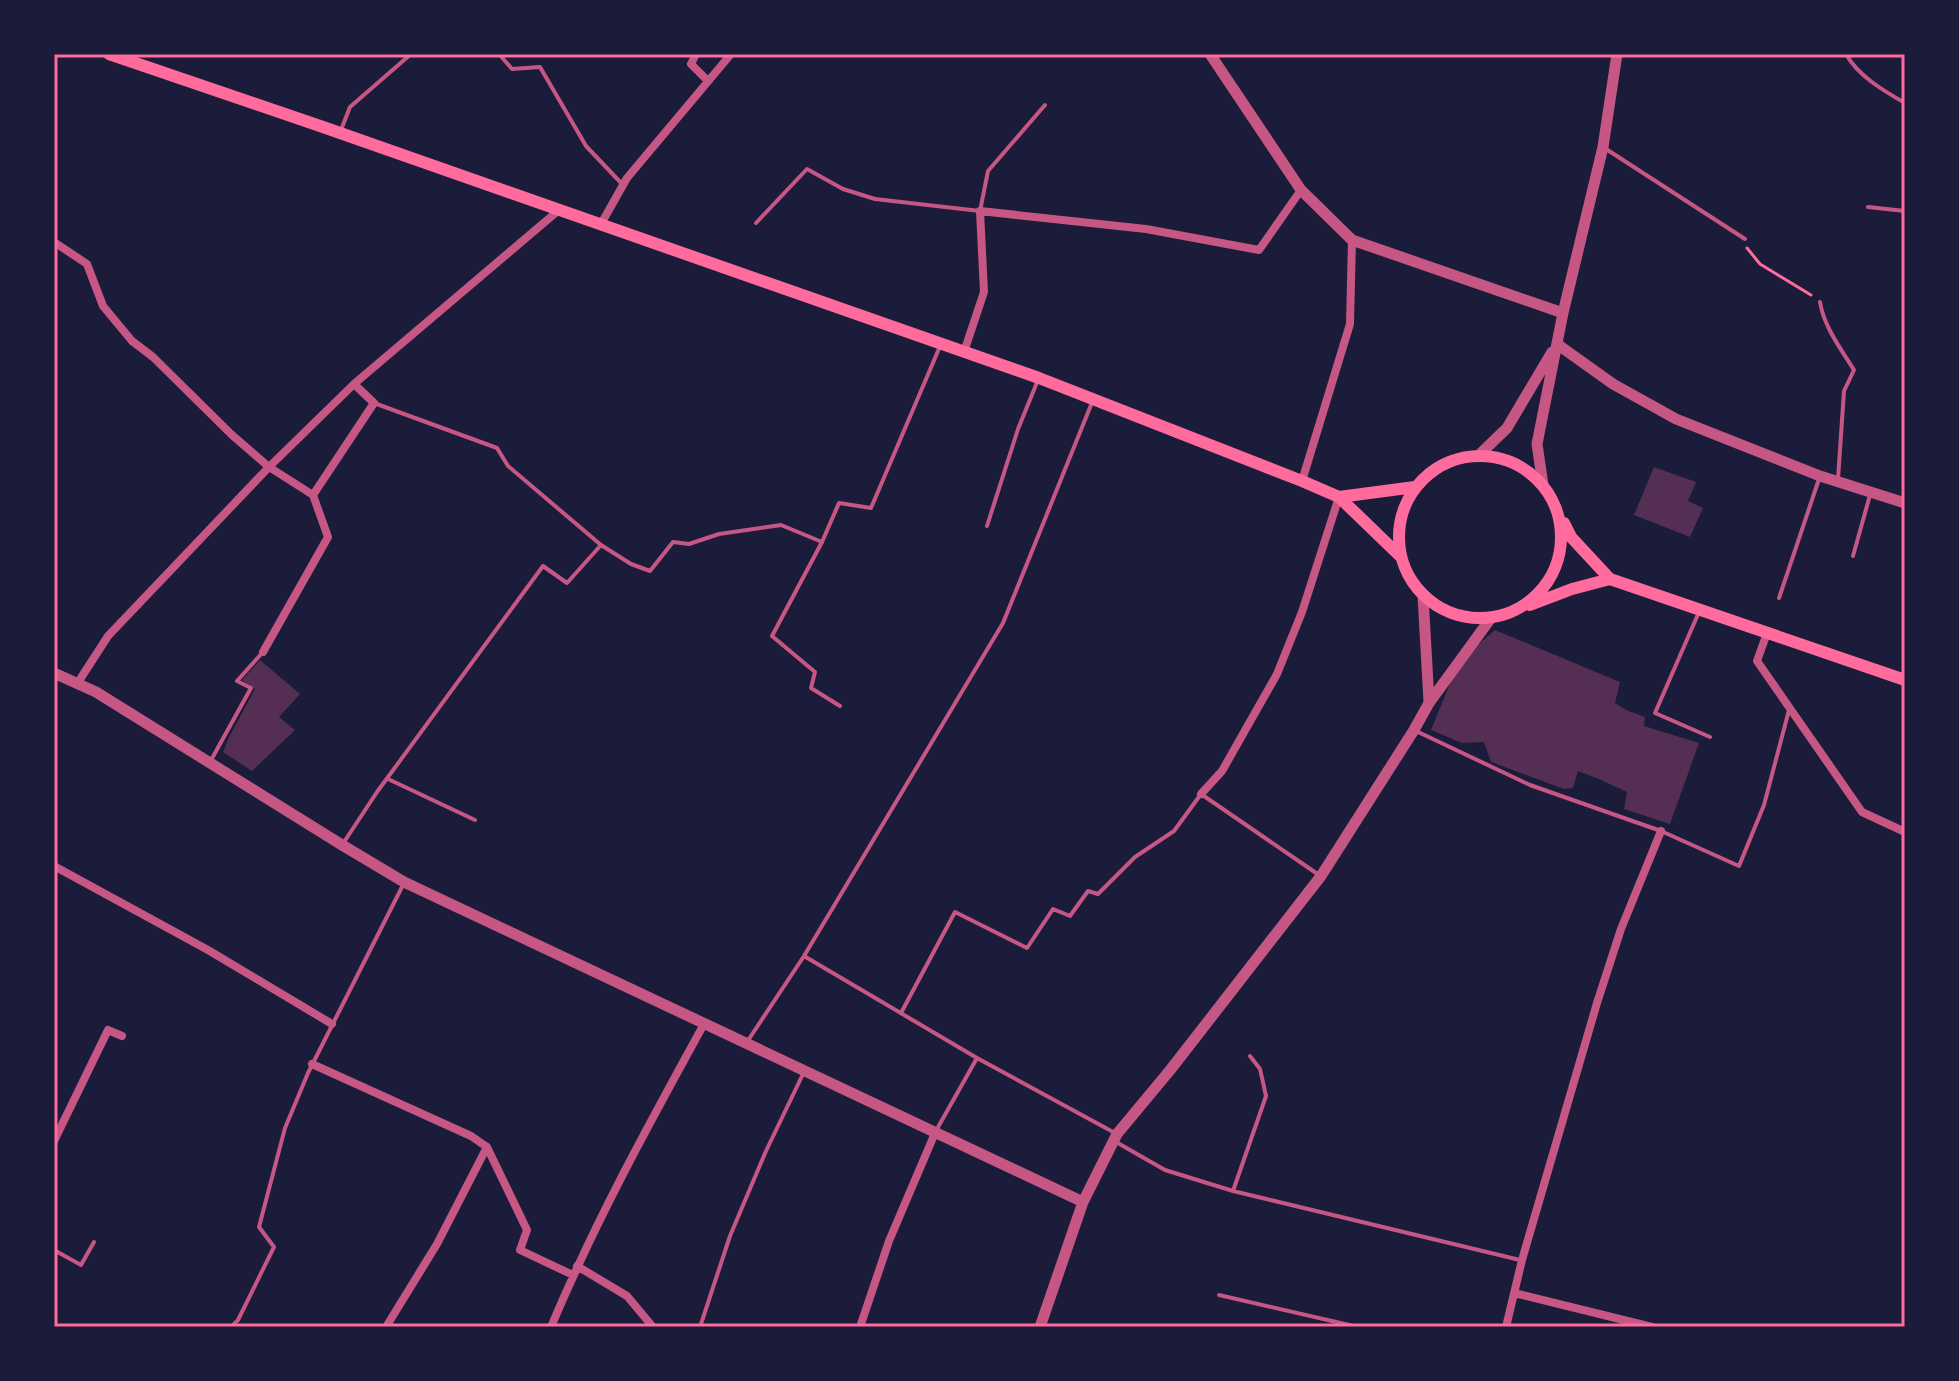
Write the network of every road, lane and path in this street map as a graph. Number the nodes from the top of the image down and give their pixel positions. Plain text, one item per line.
1 (109, 54) edge
2 (411, 54) edge
3 (499, 54) edge
4 (696, 54) edge
5 (731, 54) edge
6 (1210, 54) edge
7 (1617, 54) edge
8 (1846, 54) edge
9 (708, 81) junction
10 (1905, 103) edge
11 (1045, 105) dead end
12 (339, 133) junction
13 (1603, 147) junction
14 (623, 185) junction
15 (1301, 190) junction
16 (1868, 207) dead end
17 (559, 210) junction
18 (980, 211) junction
19 (1905, 211) edge
20 (756, 223) dead end
21 (601, 224) junction
22 (1745, 239) joint
23 (1352, 240) junction
24 (54, 242) edge
25 (1820, 302) joint
26 (1563, 313) junction
27 (941, 344) junction
28 (1557, 344) junction
29 (964, 352) junction
30 (1039, 378) junction
31 (354, 384) junction
32 (1093, 399) junction
33 (374, 403) junction
34 (1479, 455) junction
35 (269, 467) junction
36 (1820, 476) junction
37 (1302, 481) junction
38 (1838, 481) junction
39 (1543, 485) junction
40 (1415, 487) junction
41 (1871, 492) junction
42 (313, 495) junction
43 (1339, 497) junction
44 (1905, 503) edge
45 (1556, 506) junction
46 (987, 526) dead end
47 (822, 542) junction
48 (601, 545) junction
49 (1400, 556) junction
50 (1853, 556) dead end
51 (1610, 579) junction
52 (1423, 596) junction
53 (1779, 598) dead end
54 (1700, 610) junction
55 (1516, 611) junction
56 (1491, 618) junction
57 (1767, 633) junction
58 (263, 652) joint
59 (54, 673) edge
60 (1905, 680) edge
61 (77, 684) junction
62 (1429, 703) junction
63 (840, 706) dead end
64 (1790, 708) junction
65 (1414, 730) junction
66 (1710, 737) dead end
67 (209, 763) junction
68 (388, 779) junction
69 (1201, 794) junction
70 (475, 820) dead end
71 (1661, 831) junction
72 (1905, 832) edge
73 (342, 845) junction
74 (54, 866) edge
75 (1321, 876) junction
76 (404, 882) junction
77 (804, 956) junction
78 (901, 1013) junction
79 (332, 1024) junction
80 (704, 1024) junction
81 (122, 1036) dead end
82 (746, 1044) junction
83 (1250, 1056) dead end
84 (977, 1058) junction
85 (312, 1064) junction
86 (805, 1072) junction
87 (935, 1133) junction
88 (1115, 1138) junction
89 (54, 1141) edge
90 (487, 1147) junction
91 (1233, 1191) junction
92 (1083, 1202) junction
93 (94, 1242) dead end
94 (54, 1250) edge
95 (1522, 1260) junction
96 (575, 1271) junction
97 (1514, 1293) junction
98 (1219, 1295) dead end
99 (231, 1327) edge
100 (386, 1327) edge
101 (551, 1327) edge
102 (653, 1327) edge
103 (700, 1327) edge
104 (860, 1327) edge
105 (1040, 1327) edge
106 (1358, 1327) edge
107 (1506, 1327) edge
108 (1652, 1327) edge

1 - 12 main road
2 - 12 lane
3 - 14 lane
4 - 9 street
5 - 9 street
6 - 15 street
7 - 13 street
8 - 10 lane
9 - 14 street
11 - 18 lane
12 - 17 main road
13 - 22 lane
13 - 26 street
14 - 21 street
15 - 18 street
15 - 23 street
16 - 19 lane
17 - 21 main road
17 - 31 street
18 - 20 lane
18 - 29 street
21 - 27 main road
22 - 25 path
23 - 26 street
23 - 37 street
24 - 35 street
25 - 38 lane
26 - 28 street
27 - 29 main road
27 - 47 lane
28 - 34 street
28 - 36 street
28 - 39 street
29 - 30 main road
30 - 32 main road
30 - 46 lane
31 - 33 street
31 - 35 street
32 - 37 main road
32 - 77 lane
33 - 42 street
33 - 48 lane
34 - 39 main road
34 - 40 main road
35 - 42 street
35 - 61 street
36 - 38 street
36 - 53 lane
37 - 43 main road
38 - 41 street
39 - 45 main road
40 - 43 main road
40 - 49 main road
41 - 44 street
41 - 50 lane
42 - 58 street
43 - 49 main road
43 - 69 street
45 - 51 main road
45 - 55 main road
47 - 48 lane
47 - 63 lane
48 - 68 lane
49 - 52 main road
51 - 54 main road
51 - 55 main road
52 - 56 main road
52 - 62 street
54 - 57 main road
54 - 66 lane
55 - 56 main road
56 - 62 street
57 - 60 main road
57 - 64 street
58 - 67 lane
59 - 61 street
61 - 67 street
62 - 65 street
64 - 71 lane
64 - 72 street
65 - 71 lane
65 - 75 street
67 - 73 street
68 - 70 lane
68 - 73 lane
69 - 75 lane
69 - 78 lane
71 - 95 street
73 - 76 street
74 - 79 street
75 - 88 street
76 - 79 lane
76 - 80 street
77 - 78 lane
77 - 82 lane
78 - 84 lane
79 - 85 lane
80 - 82 street
80 - 96 street
81 - 89 street
82 - 86 street
83 - 91 lane
84 - 87 lane
84 - 88 lane
85 - 90 street
85 - 99 lane
86 - 87 street
86 - 103 lane
87 - 92 street
87 - 104 street
88 - 91 lane
88 - 92 street
90 - 96 street
90 - 100 street
91 - 95 lane
92 - 105 street
93 - 94 lane
95 - 97 street
96 - 101 street
96 - 102 street
97 - 107 street
97 - 108 street
98 - 106 lane

